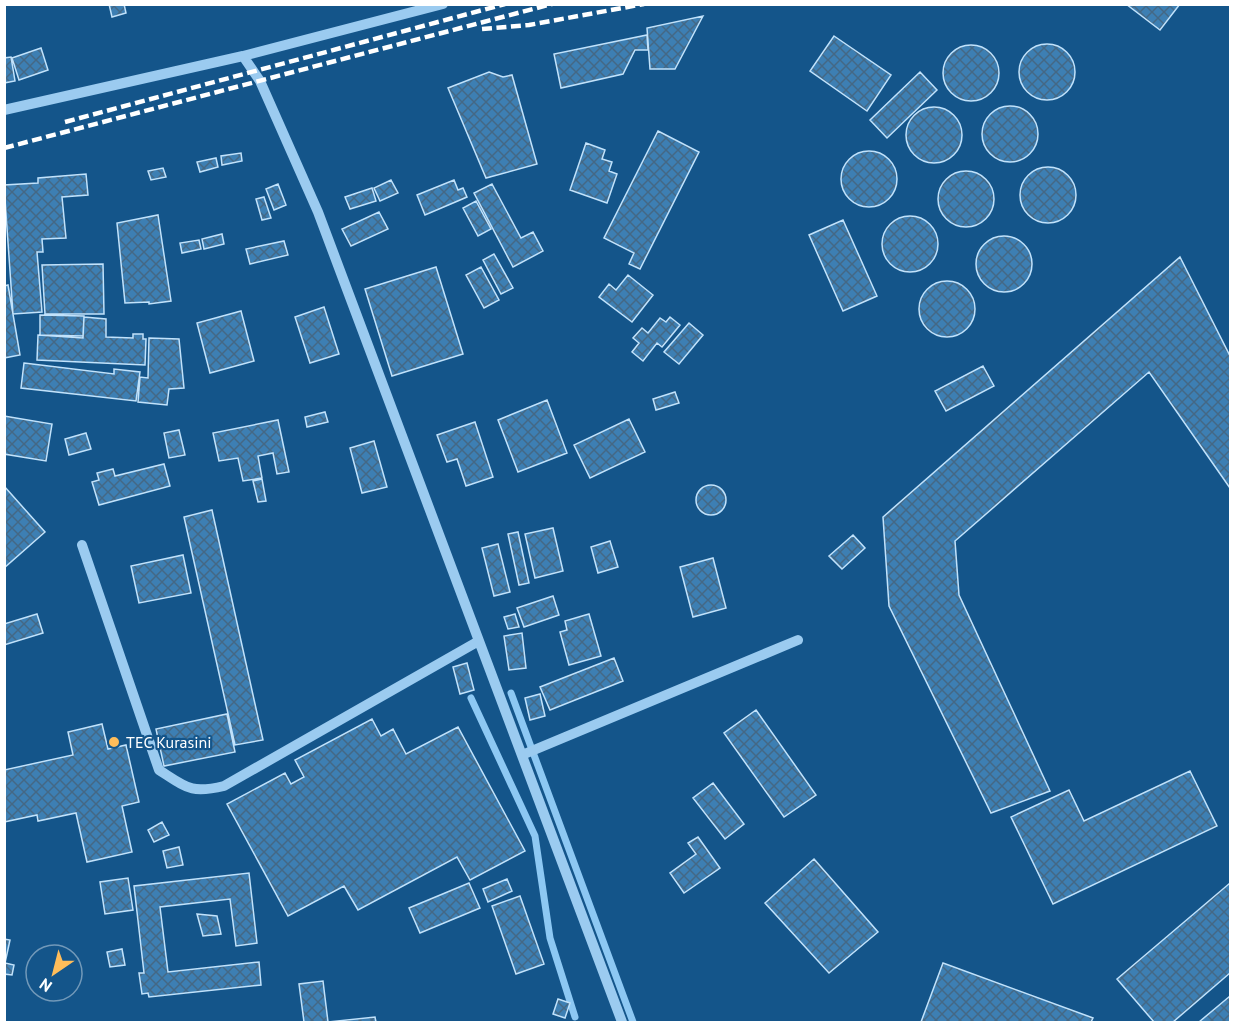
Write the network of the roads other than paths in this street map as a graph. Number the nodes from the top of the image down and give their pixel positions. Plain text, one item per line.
1 (443, 4) edge
2 (243, 56) junction
3 (4, 110) edge
4 (82, 545) dead end
5 (798, 640) dead end
6 (477, 642) junction
7 (522, 755) junction
8 (622, 1023) edge

1 - 2 street
2 - 3 street
2 - 6 street
4 - 6 street
5 - 7 street
6 - 7 street
7 - 8 street

